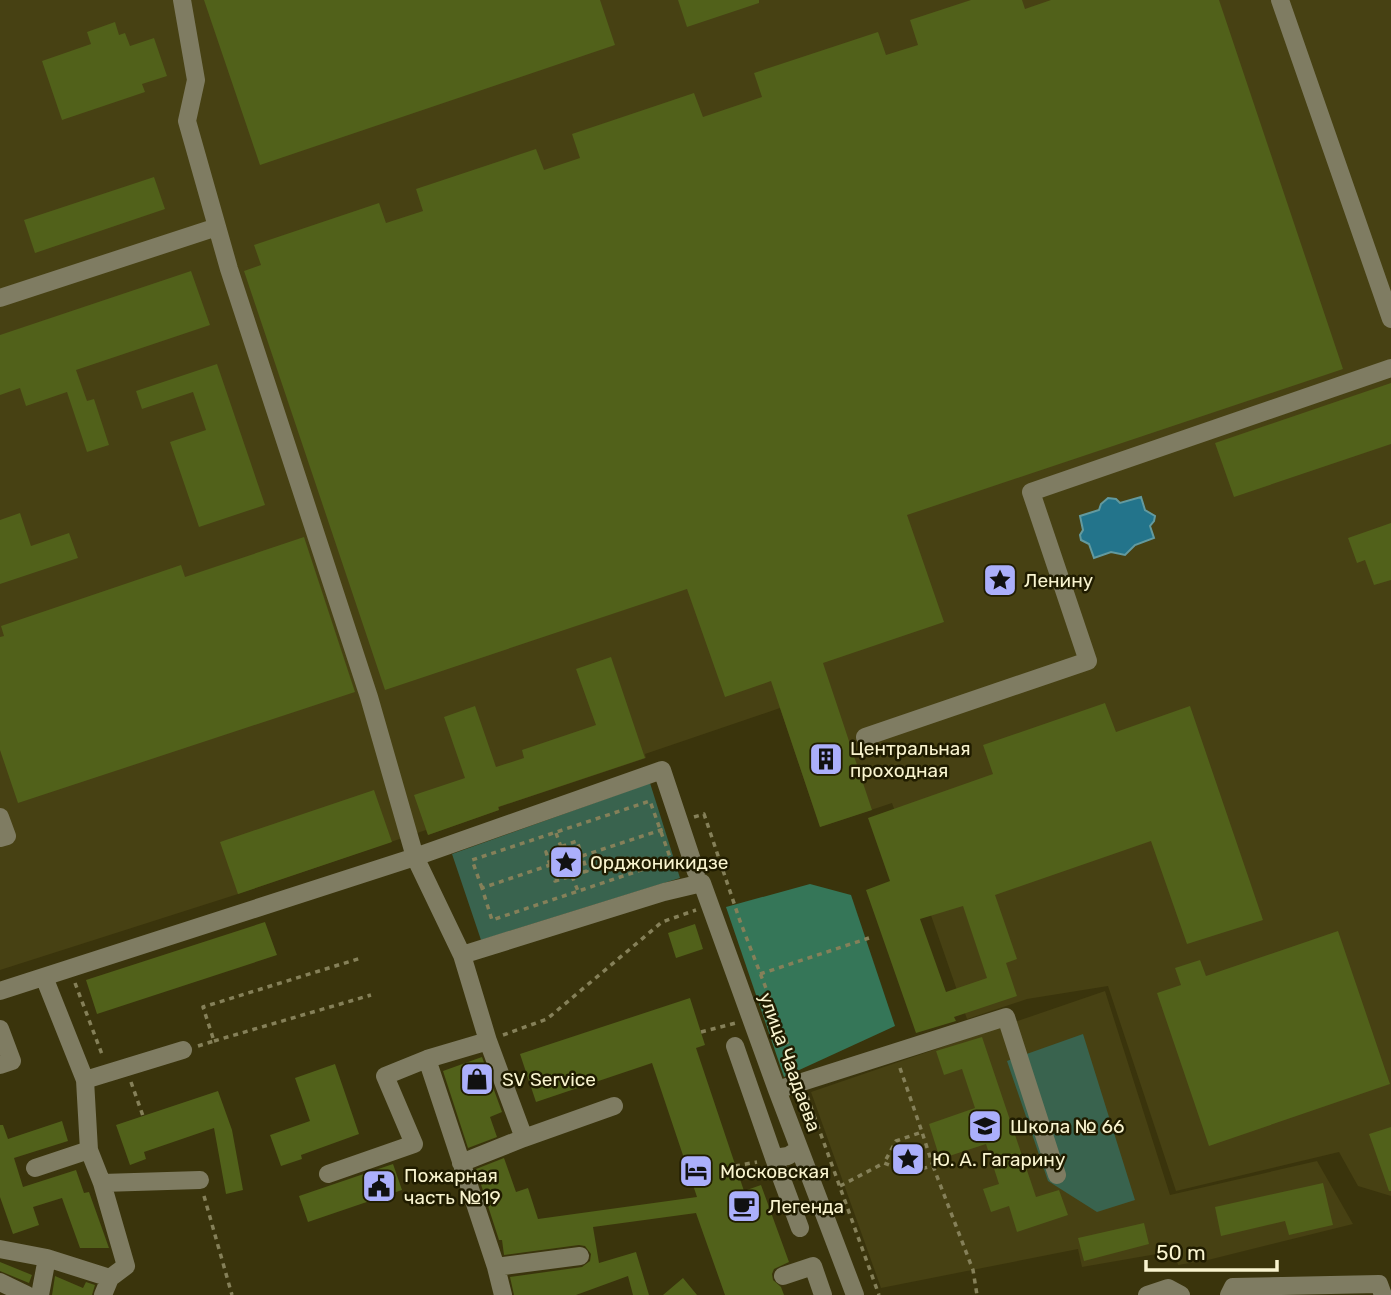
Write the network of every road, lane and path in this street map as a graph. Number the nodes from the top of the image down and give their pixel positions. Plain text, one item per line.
1 (182, 0) edge
2 (1280, 0) edge
3 (217, 227) junction
4 (0, 298) edge
5 (1391, 319) edge
6 (1391, 368) edge
7 (865, 737) dead end
8 (0, 817) edge
9 (680, 823) junction
10 (661, 830) junction
11 (556, 833) junction
12 (0, 838) edge
13 (561, 847) junction
14 (582, 856) junction
15 (415, 857) junction
16 (550, 865) junction
17 (572, 876) junction
18 (699, 877) junction
19 (482, 888) junction
20 (578, 891) junction
21 (698, 909) dead end
22 (869, 938) dead end
23 (462, 955) junction
24 (361, 958) dead end
25 (70, 969) junction
26 (760, 974) junction
27 (44, 977) junction
28 (0, 991) edge
29 (371, 995) dead end
30 (740, 1022) dead end
31 (0, 1029) edge
32 (701, 1032) dead end
33 (214, 1041) junction
34 (488, 1041) junction
35 (735, 1046) dead end
36 (183, 1050) joint
37 (895, 1052) junction
38 (427, 1059) junction
39 (0, 1065) edge
40 (117, 1070) junction
41 (85, 1080) junction
42 (802, 1081) junction
43 (777, 1090) junction
44 (614, 1106) dead end
45 (143, 1116) dead end
46 (922, 1132) junction
47 (524, 1138) junction
48 (799, 1149) junction
49 (89, 1150) junction
50 (774, 1158) junction
51 (461, 1163) junction
52 (884, 1163) junction
53 (735, 1166) dead end
54 (933, 1166) junction
55 (35, 1168) dead end
56 (328, 1174) dead end
57 (1057, 1175) dead end
58 (200, 1180) joint
59 (102, 1183) junction
60 (840, 1186) junction
61 (800, 1228) dead end
62 (0, 1249) edge
63 (580, 1256) dead end
64 (47, 1258) junction
65 (496, 1266) junction
66 (783, 1276) dead end
67 (110, 1278) junction
68 (0, 1282) edge
69 (1384, 1287) edge
70 (27, 1295) edge
71 (40, 1295) edge
72 (103, 1295) edge
73 (232, 1295) edge
74 (503, 1295) edge
75 (823, 1295) edge
76 (855, 1295) edge
77 (879, 1295) edge
78 (977, 1295) edge
79 (1147, 1295) edge
80 (1181, 1295) edge
81 (1229, 1295) edge

1 - 3 street
2 - 5 street
3 - 4 street
3 - 15 street
6 - 7 street
8 - 12 street
9 - 10 path
9 - 15 street, улица Чаадаева
9 - 18 street, улица Чаадаева
9 - 26 path
10 - 11 path
10 - 14 path
10 - 20 path
11 - 13 path
11 - 19 path
13 - 14 path
13 - 16 path
14 - 17 path
15 - 23 street
15 - 25 street
16 - 17 path
16 - 19 path
17 - 20 path
18 - 23 street
18 - 43 street, улица Чаадаева
19 - 20 path
21 - 34 path
22 - 26 path
23 - 34 street
24 - 33 path
25 - 27 street
25 - 40 path
26 - 42 path
27 - 28 street
27 - 41 street
29 - 33 path
30 - 32 path
31 - 39 street
33 - 36 path
34 - 38 street
34 - 47 street
35 - 50 street
36 - 40 street
37 - 42 street
37 - 46 path
37 - 57 street
38 - 51 street
38 - 56 street
40 - 41 street
40 - 45 path
41 - 49 street
42 - 43 street
42 - 60 path
43 - 48 street, улица Чаадаева
44 - 47 street
46 - 52 path
46 - 54 path
47 - 51 street
48 - 50 street
48 - 76 street, улица Чаадаева
49 - 55 street
49 - 59 street
50 - 53 path
50 - 61 street
51 - 65 street
52 - 54 path
52 - 60 path
54 - 78 path
58 - 59 street
58 - 73 path
59 - 67 street
60 - 77 path
62 - 64 street
63 - 65 street
64 - 67 street
64 - 71 street
65 - 74 street
66 - 75 street
67 - 72 street
68 - 70 street
69 - 81 street
79 - 80 street

